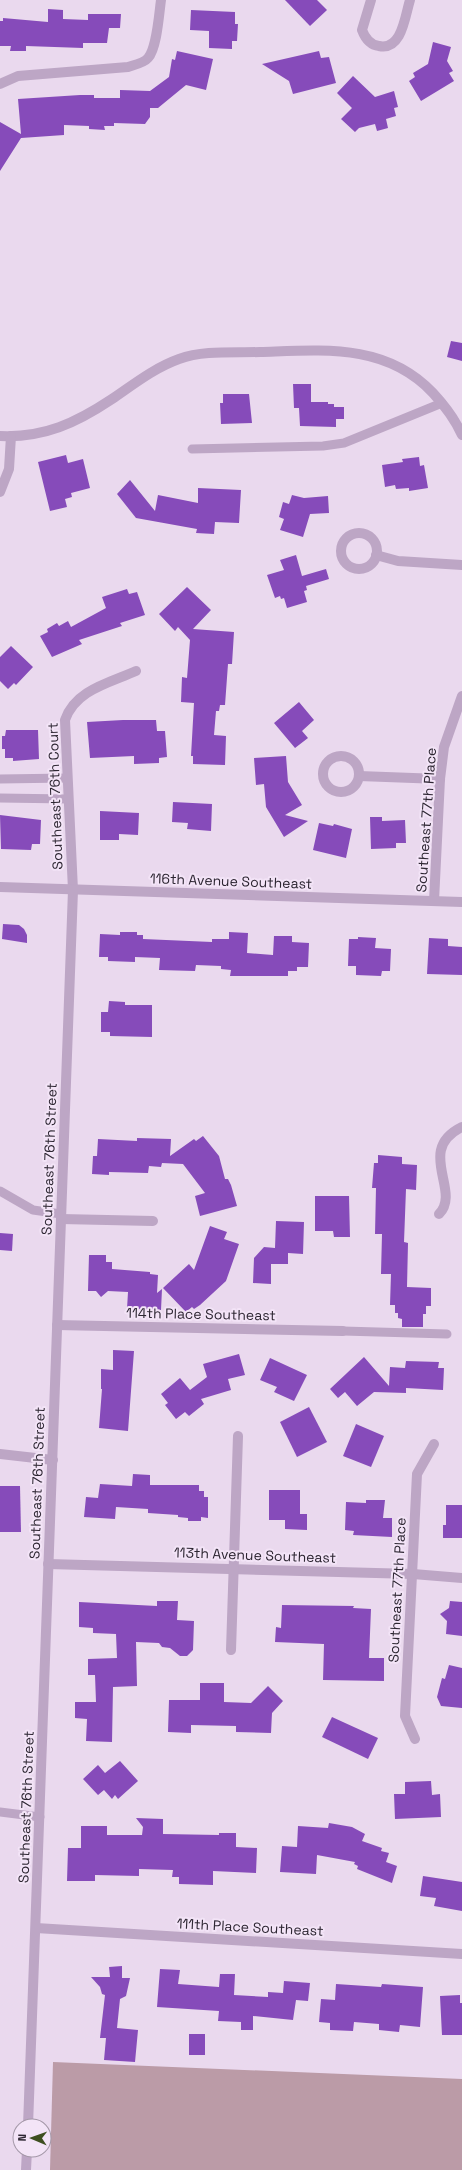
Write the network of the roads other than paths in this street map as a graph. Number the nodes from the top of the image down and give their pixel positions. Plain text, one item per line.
1 (161, 0) edge
2 (371, 0) edge
3 (410, 0) edge
4 (0, 84) edge
5 (442, 403) junction
6 (462, 435) edge
7 (0, 436) edge
8 (11, 436) junction
9 (192, 449) dead end
10 (0, 492) edge
11 (376, 555) dead end
12 (462, 565) edge
13 (136, 671) dead end
14 (462, 696) edge
15 (359, 776) dead end
16 (67, 778) junction
17 (0, 779) edge
18 (440, 779) junction
19 (0, 798) edge
20 (68, 799) junction
21 (0, 887) edge
22 (73, 890) junction
23 (434, 901) junction
24 (462, 902) edge
25 (462, 1127) edge
26 (0, 1191) edge
27 (439, 1214) dead end
28 (61, 1217) junction
29 (153, 1221) dead end
30 (58, 1325) junction
31 (344, 1331) joint
32 (447, 1334) dead end
33 (238, 1436) dead end
34 (434, 1444) dead end
35 (0, 1454) edge
36 (53, 1460) junction
37 (48, 1564) junction
38 (234, 1568) junction
39 (412, 1574) junction
40 (462, 1578) edge
41 (231, 1650) dead end
42 (415, 1739) dead end
43 (0, 1812) edge
44 (40, 1817) junction
45 (36, 1928) junction
46 (462, 1954) edge
47 (28, 2118) edge
48 (27, 2158) edge
49 (26, 2170) edge

1 - 4 street
2 - 3 street
5 - 6 street
5 - 8 street
5 - 9 lane
7 - 8 street
8 - 10 street
11 - 12 street
13 - 16 street, Southeast 76th Court
14 - 18 street, Southeast 77th Place
15 - 18 street
16 - 17 lane
16 - 20 street, Southeast 76th Court
18 - 23 street, Southeast 77th Place
19 - 20 lane
20 - 22 street, Southeast 76th Court
21 - 22 street, 116th Avenue Southeast
22 - 23 street, 116th Avenue Southeast
22 - 28 street, Southeast 76th Street
23 - 24 street, 116th Avenue Southeast
25 - 27 street
26 - 28 lane
28 - 29 street
28 - 30 street, Southeast 76th Street
30 - 31 street, 114th Place Southeast
30 - 36 street, Southeast 76th Street
31 - 32 lane
33 - 38 street
34 - 39 street, Southeast 77th Place
35 - 36 street
36 - 37 street, Southeast 76th Street
37 - 38 street, 113th Avenue Southeast
37 - 44 street, Southeast 76th Street
38 - 39 street, 113th Avenue Southeast
38 - 41 street
39 - 40 street, 113th Avenue Southeast
39 - 42 street, Southeast 77th Place
43 - 44 lane
44 - 45 street, Southeast 76th Street
45 - 46 street, 111th Place Southeast
45 - 47 street, Southeast 76th Street
48 - 49 street

